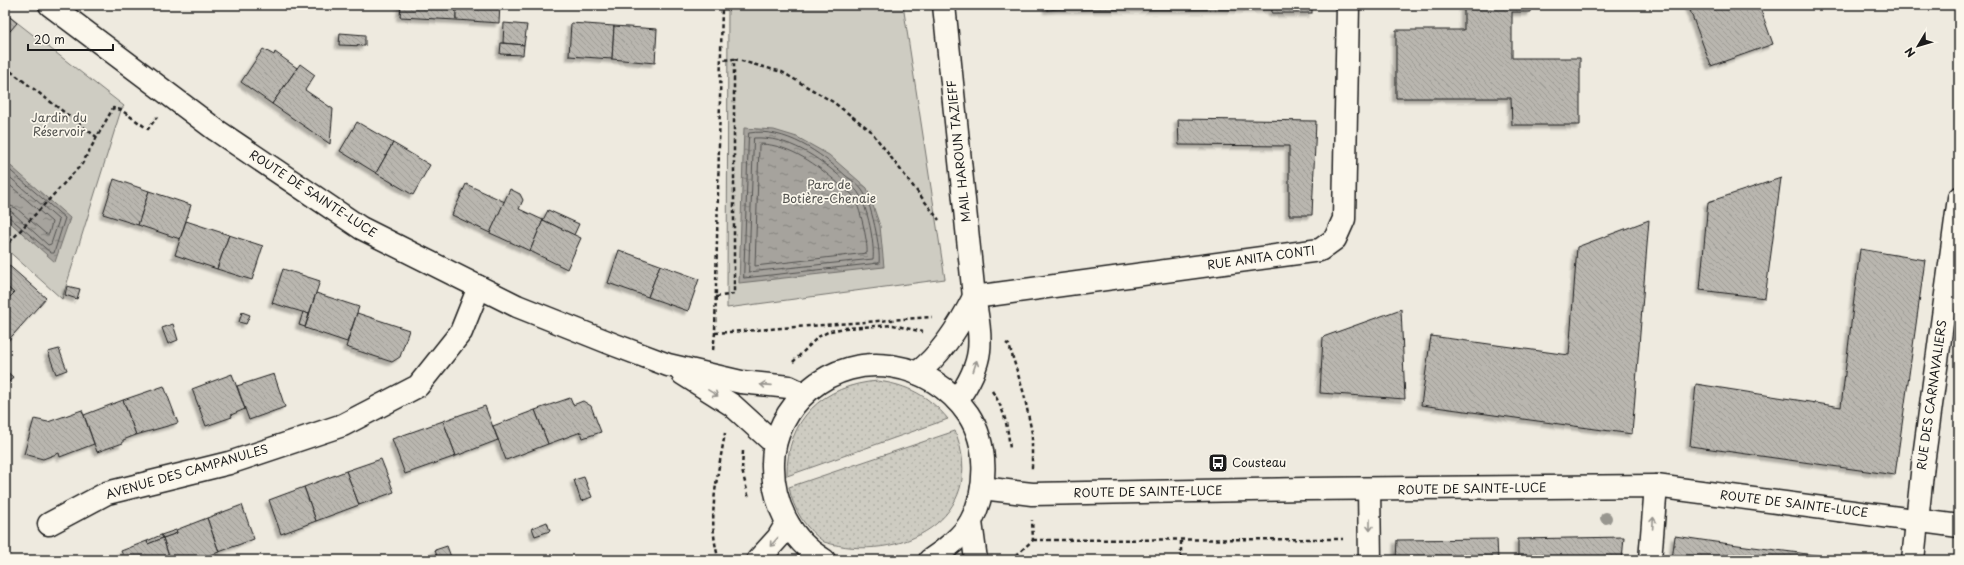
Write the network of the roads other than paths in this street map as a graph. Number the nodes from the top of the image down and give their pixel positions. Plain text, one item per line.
1 (50, 5) edge
2 (944, 5) edge
3 (1348, 5) edge
4 (1959, 198) edge
5 (479, 287) junction
6 (974, 297) junction
7 (668, 365) junction
8 (918, 373) junction
9 (804, 394) junction
10 (957, 400) junction
11 (775, 444) junction
12 (1656, 486) junction
13 (982, 488) junction
14 (1369, 489) junction
15 (1918, 520) junction
16 (971, 522) junction
17 (787, 523) junction
18 (49, 524) dead end
19 (1959, 526) edge
20 (758, 560) edge
21 (824, 560) edge
22 (930, 560) edge
23 (976, 560) edge
24 (1370, 560) edge
25 (1650, 560) edge
26 (1913, 560) edge

1 - 5 street, ROUTE DE SAINTE-LUCE
2 - 6 street, MAIL HAROUN TAZIEFF
3 - 6 street, RUE ANITA CONTI
4 - 15 street, RUE DES CARNAVALIERS
5 - 7 street, ROUTE DE SAINTE-LUCE
5 - 18 street, AVENUE DES CAMPANULES
6 - 8 street
10 -> 6 street, MAIL HAROUN TAZIEFF
9 -> 7 street, ROUTE DE SAINTE-LUCE
7 -> 11 street, ROUTE DE SAINTE-LUCE
8 - 9 street
8 - 10 street
9 - 11 street
10 - 13 street
11 - 17 street
12 - 14 street, ROUTE DE SAINTE-LUCE
12 - 15 street, ROUTE DE SAINTE-LUCE
25 -> 12 street
13 - 14 street, ROUTE DE SAINTE-LUCE
13 - 16 street
14 -> 24 street
15 - 19 street, ROUTE DE SAINTE-LUCE
15 - 26 street, RUE DES CARNAVALIERS
16 - 22 street
16 - 23 street
17 -> 20 street
17 - 21 street

